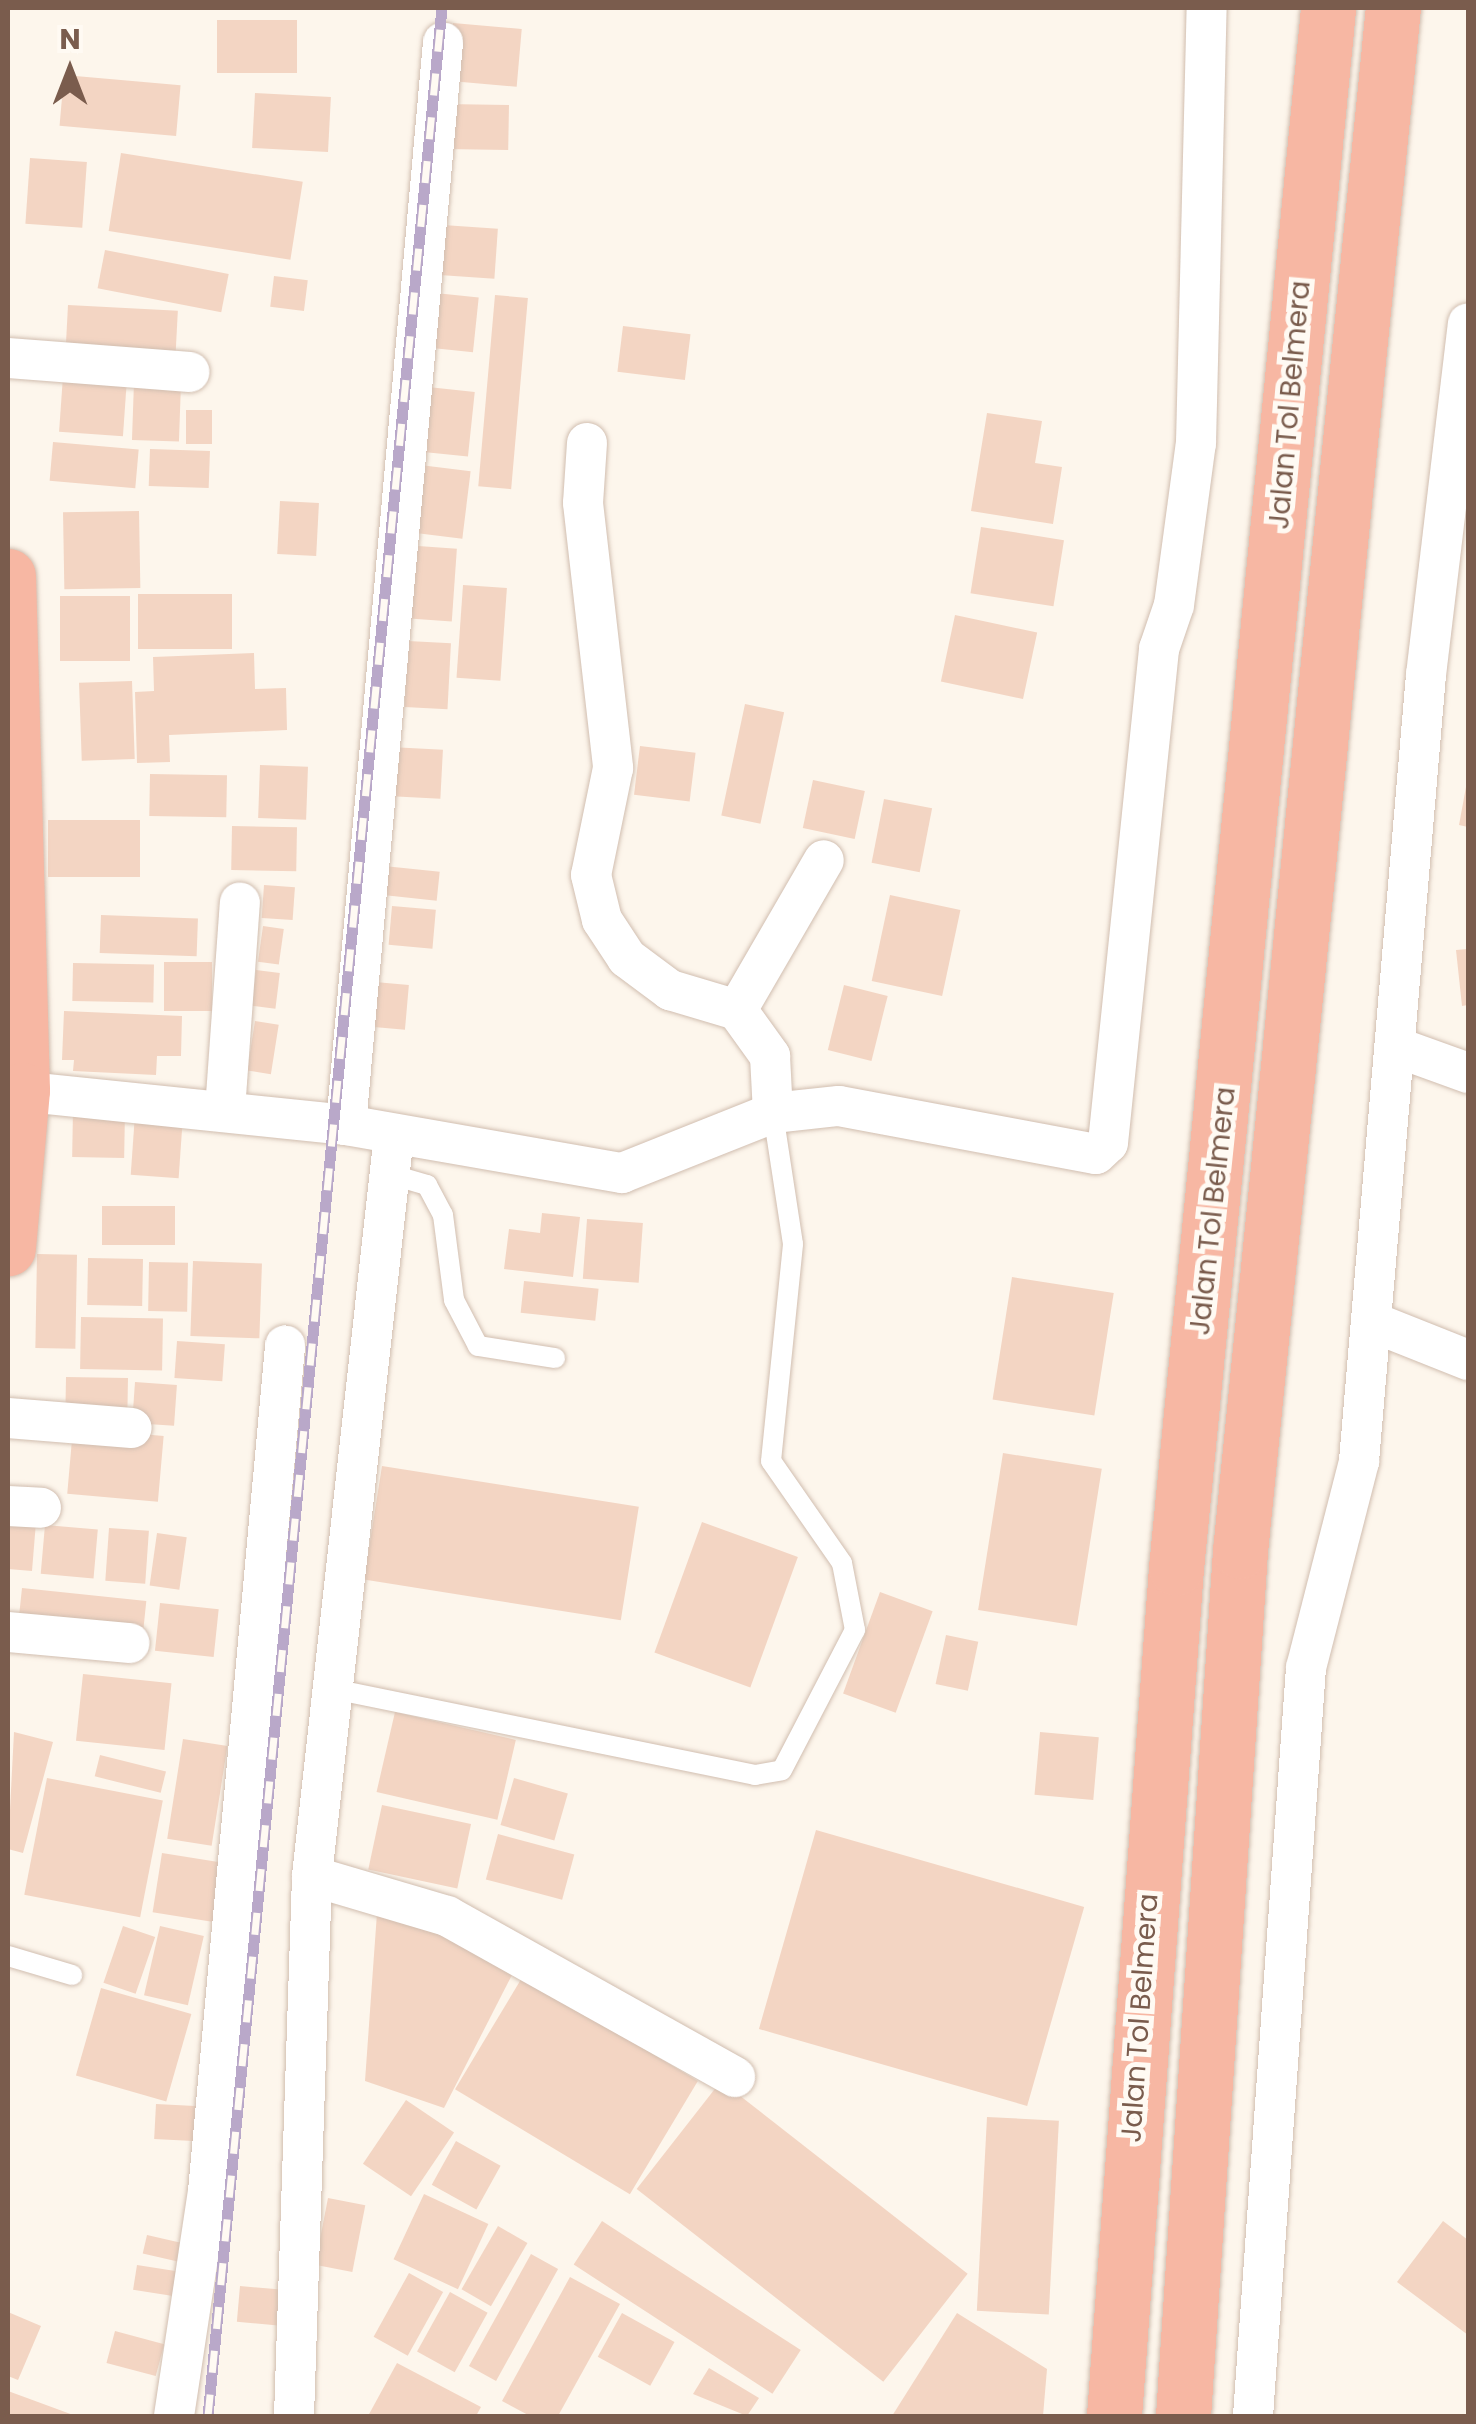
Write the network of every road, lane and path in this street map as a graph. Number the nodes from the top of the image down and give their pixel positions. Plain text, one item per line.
1 (1207, 8) edge
2 (1328, 8) edge
3 (1394, 8) edge
4 (444, 42) dead end
5 (1468, 324) edge
6 (8, 358) edge
7 (190, 372) dead end
8 (587, 443) dead end
9 (8, 576) edge
10 (824, 860) dead end
11 (240, 903) dead end
12 (737, 1010) junction
13 (1399, 1048) junction
14 (1468, 1073) edge
15 (14, 1090) edge
16 (225, 1110) junction
17 (773, 1113) junction
18 (346, 1125) junction
19 (389, 1153) junction
20 (8, 1248) edge
21 (1375, 1324) junction
22 (285, 1346) dead end
23 (556, 1358) dead end
24 (1468, 1360) edge
25 (8, 1418) edge
26 (132, 1428) dead end
27 (8, 1601) edge
28 (8, 1609) edge
29 (8, 1632) edge
30 (130, 1643) dead end
31 (334, 1688) junction
32 (312, 1876) junction
33 (8, 1956) edge
34 (72, 1974) dead end
35 (736, 2077) dead end
36 (174, 2416) edge
37 (294, 2416) edge
38 (1114, 2416) edge
39 (1182, 2416) edge
40 (1254, 2416) edge

1 - 17 street
2 - 38 highway, Jalan Tol Belmera
3 - 39 highway
4 - 18 street
5 - 13 street
6 - 7 street
8 - 12 street
9 - 15 highway
10 - 12 street
11 - 16 street
12 - 17 street
13 - 14 street
13 - 21 street
15 - 16 street
15 - 20 highway
16 - 18 street
17 - 19 street
17 - 31 lane
18 - 19 street
19 - 23 lane
19 - 31 street
21 - 24 street
21 - 40 street
22 - 36 street
25 - 26 street
27 - 28 street
29 - 30 street
31 - 32 street
32 - 35 street
32 - 37 street
33 - 34 lane

